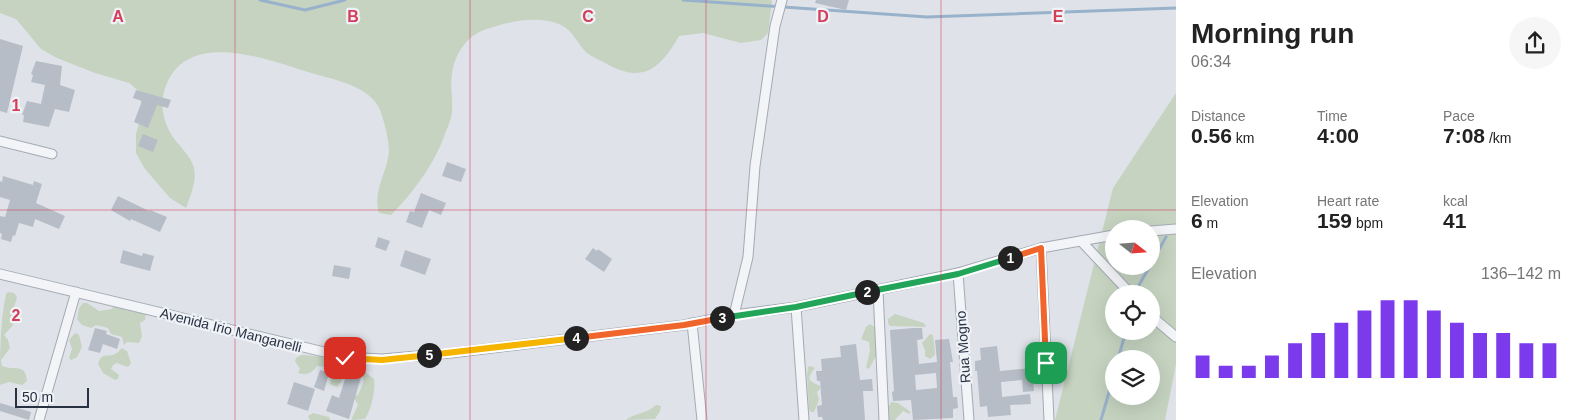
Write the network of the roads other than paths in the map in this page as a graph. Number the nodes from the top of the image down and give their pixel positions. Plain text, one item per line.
1 (782, 0) edge
2 (0, 142) edge
3 (52, 154) dead end
4 (1176, 229) edge
5 (1160, 230) edge
6 (1105, 237) edge
7 (1081, 241) junction
8 (1041, 248) junction
9 (0, 274) edge
10 (958, 274) junction
11 (1123, 285) edge
12 (878, 290) junction
13 (76, 292) junction
14 (796, 307) junction
15 (734, 315) junction
16 (692, 323) junction
17 (1160, 324) edge
18 (1176, 337) edge
19 (38, 420) edge
20 (702, 420) edge
21 (804, 420) edge
22 (884, 420) edge
23 (969, 420) edge
24 (1049, 420) edge

1 - 15 street
2 - 3 street
4 - 5 street
6 - 7 street, Avenida Irio Manganelli
7 - 8 street, Avenida Irio Manganelli
7 - 11 street
8 - 10 street, Avenida Irio Manganelli
8 - 24 street
9 - 13 street, Avenida Irio Manganelli
10 - 12 street, Avenida Irio Manganelli
10 - 23 street, Rua Mogno
12 - 14 street, Avenida Irio Manganelli
12 - 22 street
13 - 16 street, Avenida Irio Manganelli
13 - 19 street
14 - 15 street, Avenida Irio Manganelli
14 - 21 street
15 - 16 street, Avenida Irio Manganelli
16 - 20 street
17 - 18 street

